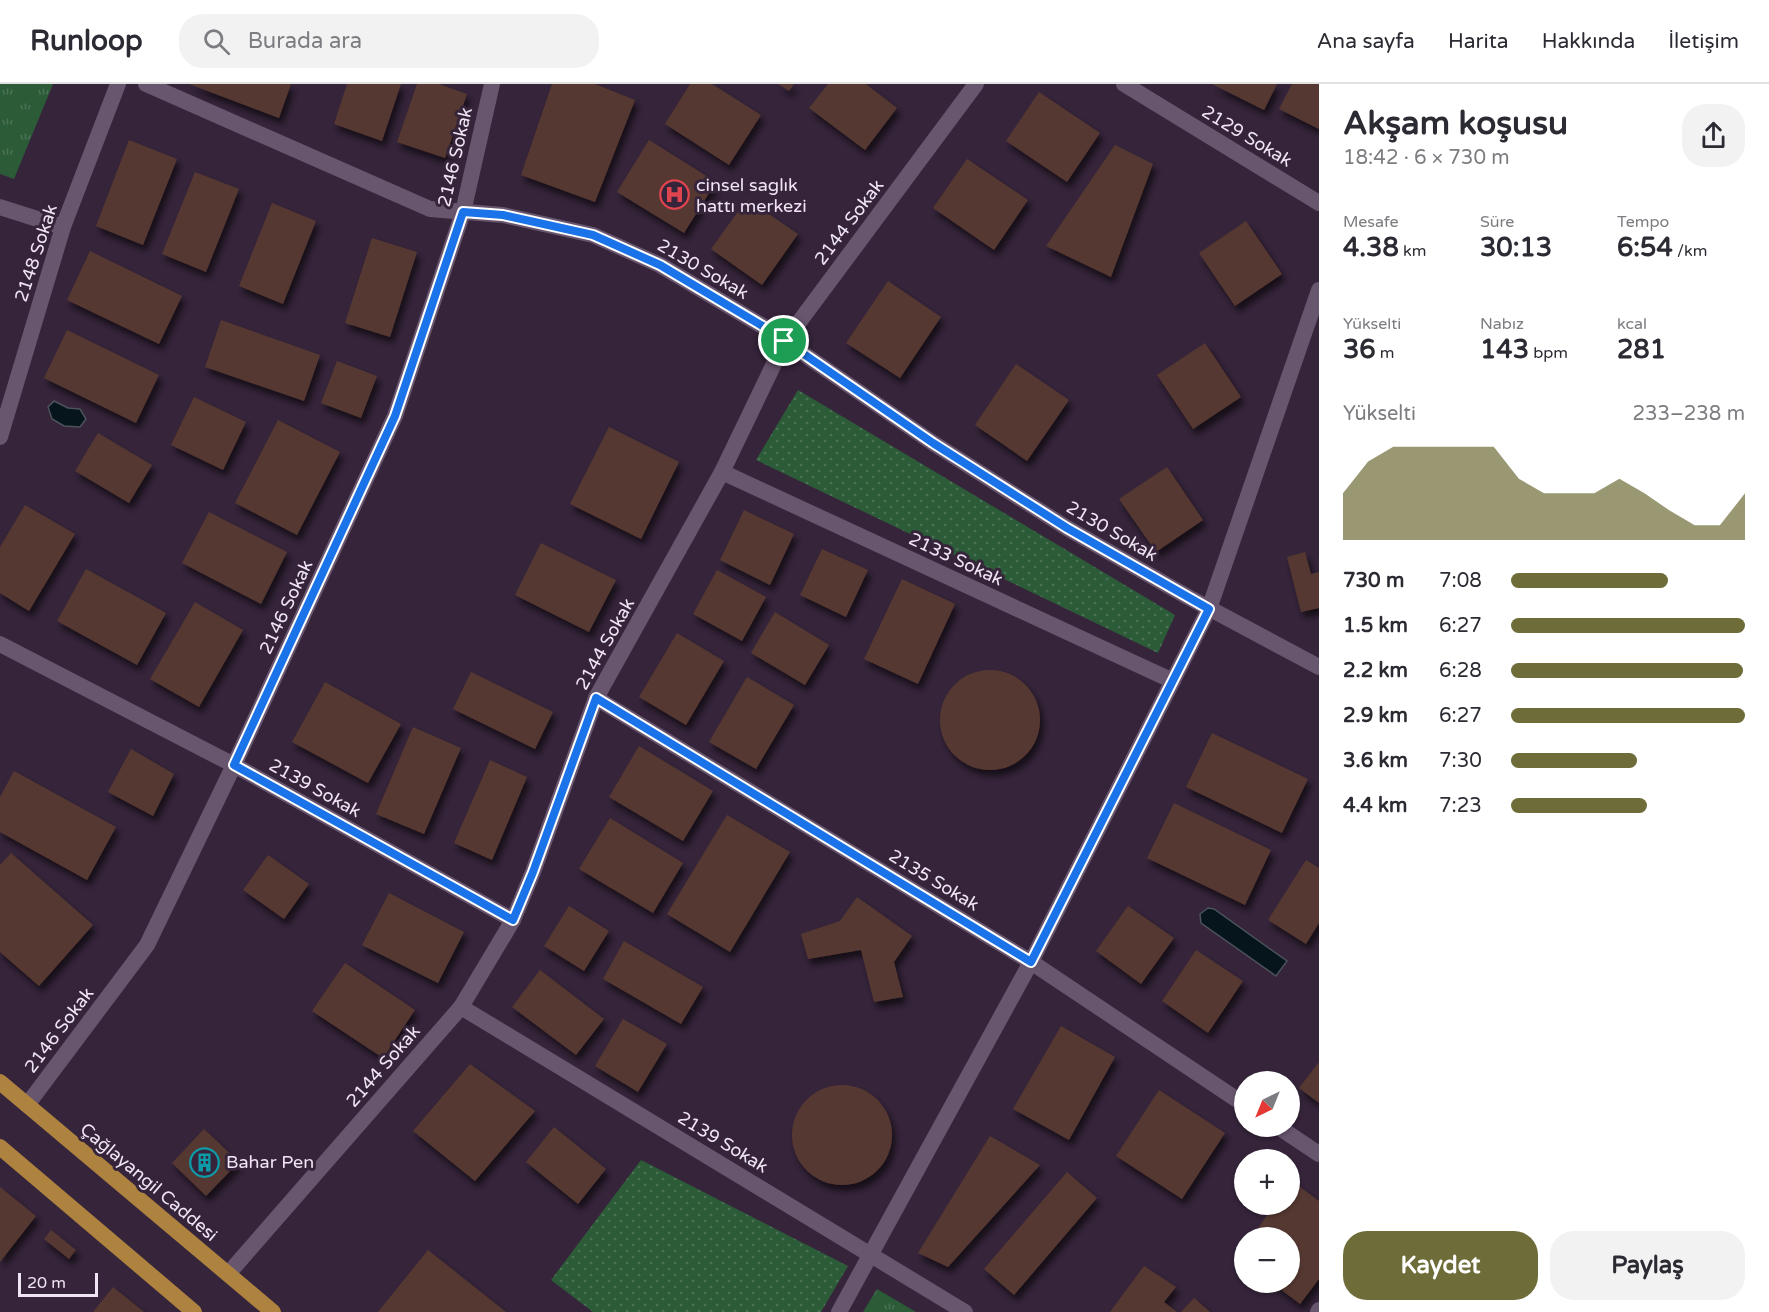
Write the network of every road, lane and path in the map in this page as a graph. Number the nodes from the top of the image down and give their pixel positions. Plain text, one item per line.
1 (118, 84) edge
2 (146, 84) edge
3 (492, 84) edge
4 (976, 84) edge
5 (1124, 84) edge
6 (1319, 203) edge
7 (0, 207) edge
8 (463, 212) junction
9 (63, 228) junction
10 (1319, 290) edge
11 (784, 341) junction
12 (0, 437) edge
13 (722, 472) junction
14 (1209, 609) junction
15 (0, 644) edge
16 (1319, 667) edge
17 (1173, 681) junction
18 (596, 698) junction
19 (234, 765) junction
20 (513, 920) junction
21 (1031, 962) junction
22 (461, 1006) junction
23 (0, 1082) edge
24 (1234, 1098) edge
25 (27, 1105) junction
26 (1294, 1137) edge
27 (0, 1147) edge
28 (1319, 1154) edge
29 (872, 1254) junction
30 (228, 1274) junction
31 (194, 1312) edge
32 (273, 1312) edge
33 (839, 1312) edge
34 (965, 1312) edge

1 - 9 street, 2148 Sokak
2 - 8 street, 2130 Sokak
3 - 8 street, 2146 Sokak
4 - 11 street, 2144 Sokak
5 - 6 street, 2129 Sokak
7 - 9 street
8 - 11 street, 2130 Sokak
8 - 19 street, 2146 Sokak
9 - 12 street, 2148 Sokak
10 - 14 street
11 - 13 street, 2144 Sokak
11 - 14 street, 2130 Sokak
13 - 17 street, 2133 Sokak
13 - 18 street, 2144 Sokak
14 - 16 street, 2130 Sokak
14 - 17 street
15 - 19 street, 2139 Sokak
17 - 21 street
18 - 20 street, 2144 Sokak
18 - 21 street, 2135 Sokak
19 - 20 street, 2139 Sokak
19 - 25 street, 2146 Sokak
20 - 22 street, 2144 Sokak
21 - 24 street, 2135 Sokak
21 - 29 street
22 - 29 street, 2139 Sokak
22 - 30 street, 2144 Sokak
23 - 25 main road, Çağlayangil Caddesi
25 - 30 main road, Çağlayangil Caddesi
26 - 28 street
27 - 31 main road
29 - 33 street
29 - 34 street, 2139 Sokak
30 - 32 main road, Çağlayangil Caddesi

